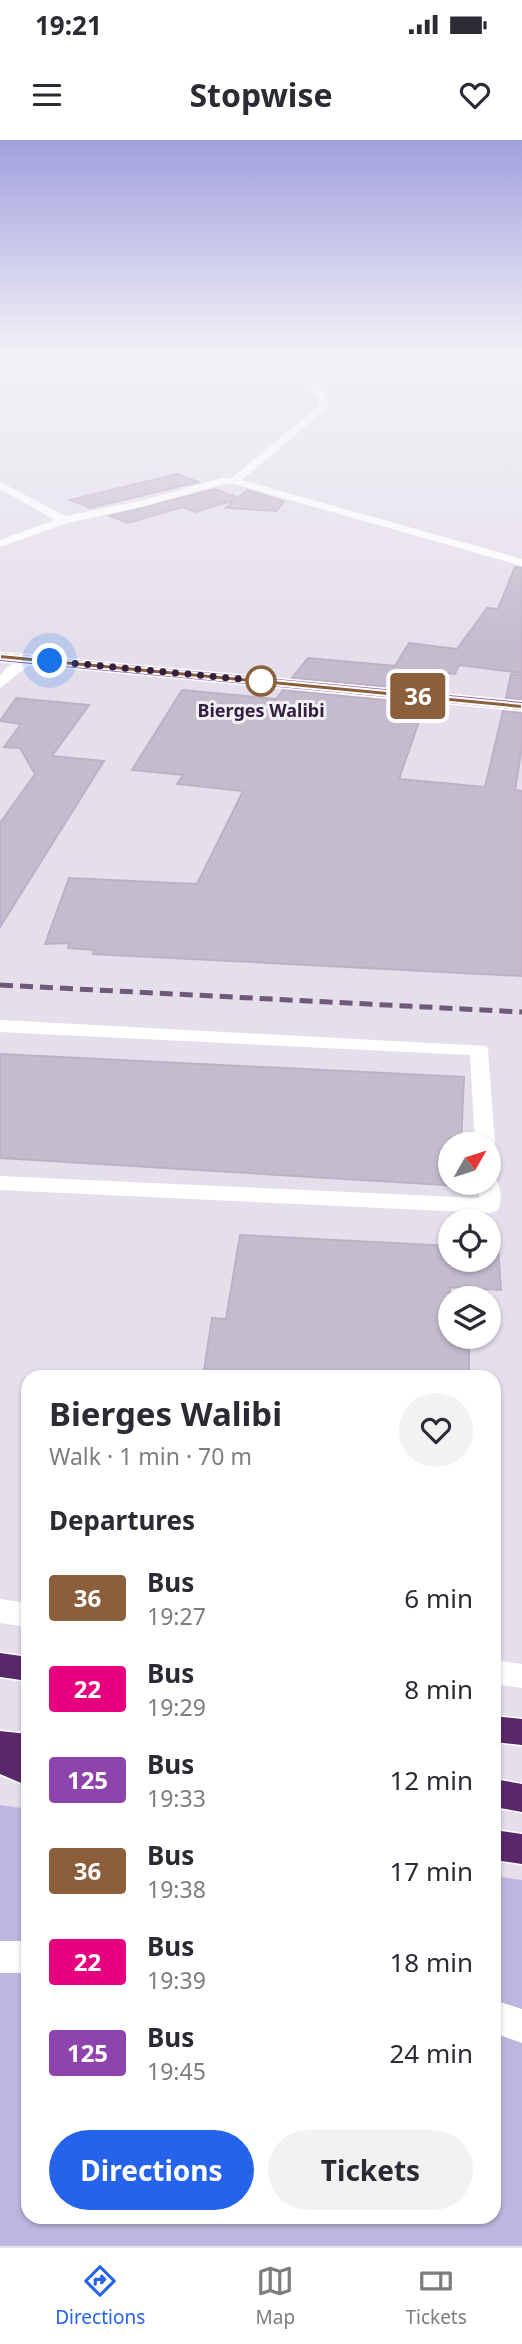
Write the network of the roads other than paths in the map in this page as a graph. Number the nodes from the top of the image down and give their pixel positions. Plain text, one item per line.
1 (273, 449) edge
2 (234, 481) junction
3 (0, 485) edge
4 (64, 520) junction
5 (0, 544) edge
6 (522, 563) edge
7 (0, 657) edge
8 (28, 659) junction
9 (0, 684) edge
10 (522, 706) edge
11 (0, 1027) edge
12 (484, 1132) edge
13 (0, 1183) edge
14 (489, 1195) edge
15 (0, 1611) edge
16 (21, 1614) edge
17 (0, 1665) edge
18 (21, 1668) edge
19 (501, 1673) edge
20 (522, 1676) edge
21 (501, 1730) edge
22 (522, 1732) edge
23 (0, 1744) edge
24 (21, 1746) edge
25 (0, 1760) edge
26 (21, 1769) edge
27 (501, 1794) edge
28 (522, 1798) edge
29 (501, 1846) edge
30 (522, 1849) edge
31 (0, 1956) edge
32 (21, 1956) edge
33 (501, 2019) edge
34 (522, 2026) edge

1 - 2 street
2 - 4 street
2 - 6 street
3 - 4 street
4 - 5 street
7 - 8 main road
8 - 9 street
8 - 10 main road
11 - 12 street
13 - 14 street
15 - 16 street
17 - 18 highway
19 - 20 street
21 - 22 highway
23 - 24 highway
25 - 26 highway
27 - 28 highway
29 - 30 highway
31 - 32 street
33 - 34 street

